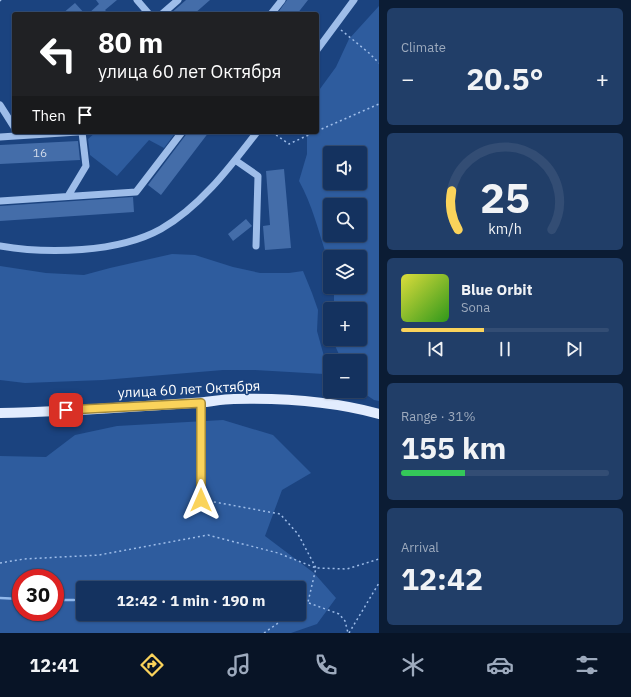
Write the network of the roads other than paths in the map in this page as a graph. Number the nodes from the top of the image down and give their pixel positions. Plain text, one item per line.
1 (137, 0) edge
2 (178, 0) edge
3 (282, 0) edge
4 (354, 0) edge
5 (147, 12) edge
6 (164, 12) edge
7 (273, 12) edge
8 (319, 47) edge
9 (0, 105) edge
10 (12, 125) edge
11 (18, 134) edge
12 (82, 134) edge
13 (180, 134) edge
14 (254, 134) edge
15 (0, 137) edge
16 (235, 160) junction
17 (68, 196) junction
18 (0, 201) edge
19 (0, 246) edge
20 (256, 246) dead end
21 (201, 403) junction
22 (0, 413) edge
23 (379, 414) edge
24 (201, 500) road end

1 - 5 street
2 - 6 street
3 - 7 street
4 - 8 street
9 - 10 street
11 - 15 street
12 - 17 street
13 - 17 street
14 - 16 street
16 - 19 street
16 - 20 street
17 - 18 street
21 - 22 main road, улица 60 лет Октября
21 - 23 main road, улица 60 лет Октября
21 - 24 street

